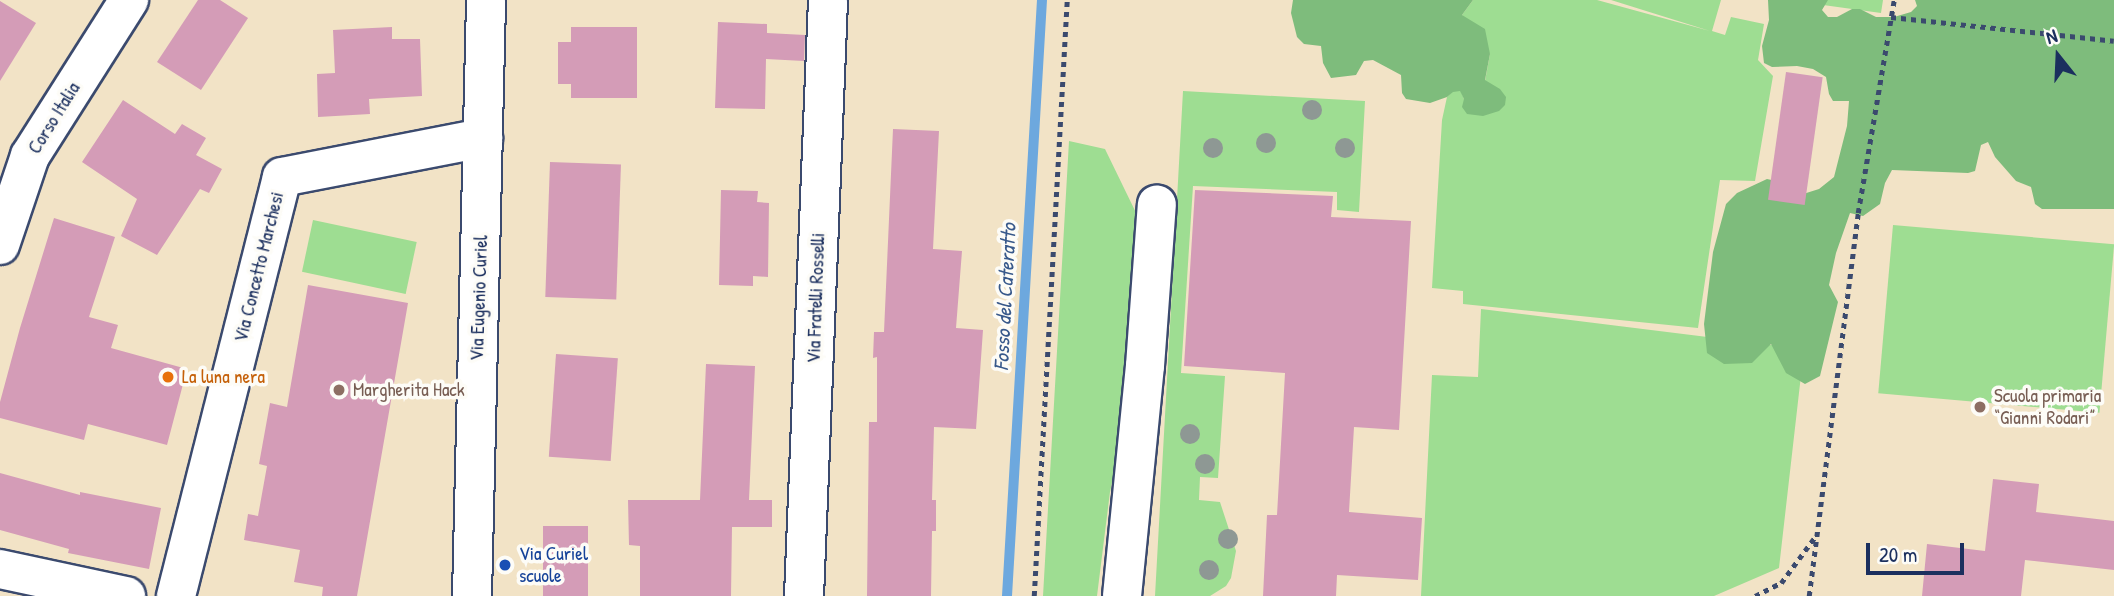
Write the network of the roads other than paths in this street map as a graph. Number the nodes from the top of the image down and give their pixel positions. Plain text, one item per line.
1 (129, 0) edge
2 (486, 0) edge
3 (828, 0) edge
4 (483, 138) junction
5 (1157, 204) dead end
6 (0, 246) edge
7 (0, 569) edge
8 (126, 596) edge
9 (176, 596) edge
10 (472, 596) edge
11 (804, 596) edge
12 (1122, 596) edge

1 - 6 street, Corso Italia
2 - 4 street, Via Eugenio Curiel
3 - 11 street, Via Fratelli Rosselli
4 - 9 street, Via Concetto Marchesi
4 - 10 street, Via Eugenio Curiel
5 - 12 street
7 - 8 street

